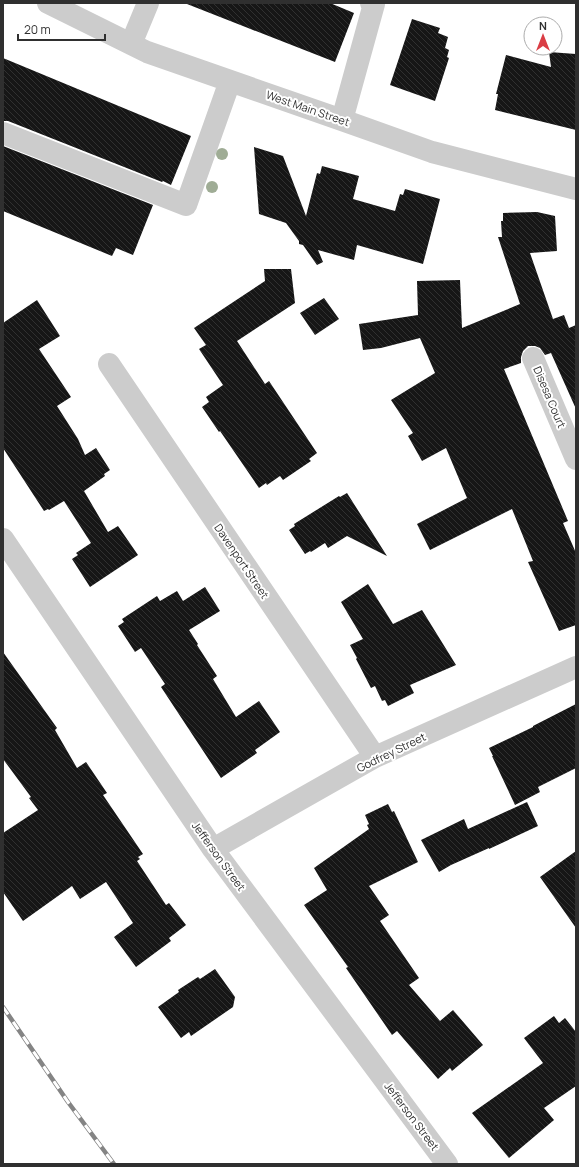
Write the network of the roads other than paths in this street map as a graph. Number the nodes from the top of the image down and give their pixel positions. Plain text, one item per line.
1 (48, 3) edge
2 (148, 3) edge
3 (371, 3) edge
4 (131, 44) junction
5 (230, 81) junction
6 (342, 120) junction
7 (3, 133) edge
8 (576, 189) edge
9 (533, 358) dead end
10 (109, 364) dead end
11 (576, 459) edge
12 (3, 539) edge
13 (576, 667) edge
14 (375, 757) junction
15 (212, 849) junction
16 (447, 1164) edge

1 - 4 street, West Main Street
2 - 4 street
3 - 6 street
4 - 5 street, West Main Street
5 - 6 street, West Main Street
5 - 7 street
6 - 8 street, West Main Street
9 - 11 street, Disesa Court
10 - 14 street, Davenport Street
12 - 15 street, Jefferson Street
13 - 14 street, Godfrey Street
14 - 15 street, Godfrey Street
15 - 16 street, Jefferson Street

